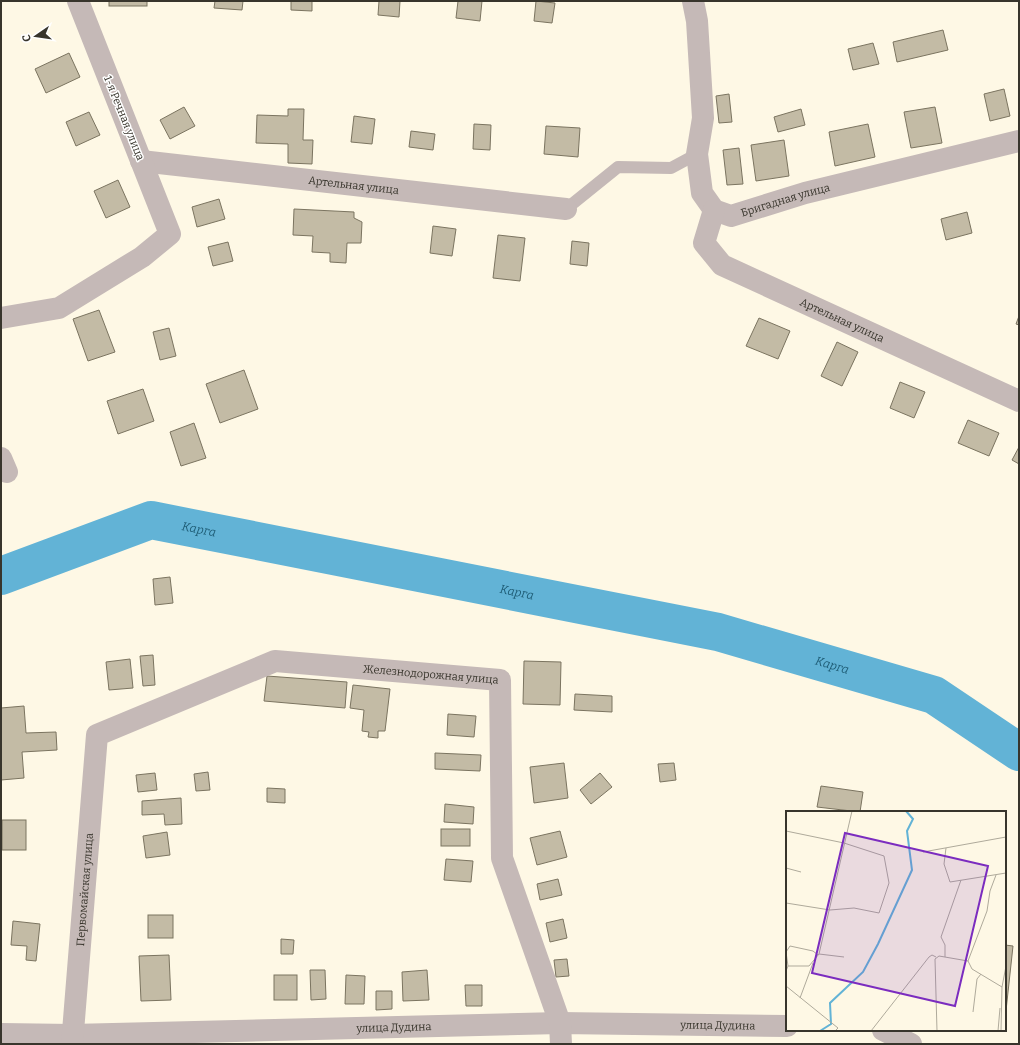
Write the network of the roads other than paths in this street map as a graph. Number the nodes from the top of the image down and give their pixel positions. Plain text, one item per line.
1 (78, 1) edge
2 (693, 1) edge
3 (1019, 141) edge
4 (697, 154) junction
5 (142, 161) junction
6 (566, 209) joint
7 (714, 210) junction
8 (1, 318) edge
9 (1019, 401) edge
10 (97, 735) joint
11 (560, 1022) junction
12 (786, 1026) edge
13 (1, 1034) edge
14 (886, 1036) edge
15 (72, 1039) edge
16 (561, 1044) edge
17 (911, 1044) edge

1 - 5 street, 1-я Речная улица
2 - 4 street
3 - 7 street, Бригадная улица
4 - 6 lane
4 - 7 street
5 - 6 street, Артельная улица
5 - 8 street, 1-я Речная улица
7 - 9 street, Артельная улица
10 - 11 street, Железнодорожная улица
10 - 15 street, Первомайская улица
11 - 12 street, улица Дудина
11 - 15 street, улица Дудина
11 - 16 street, Железнодорожная улица
13 - 15 street, улица Дудина
14 - 17 street

